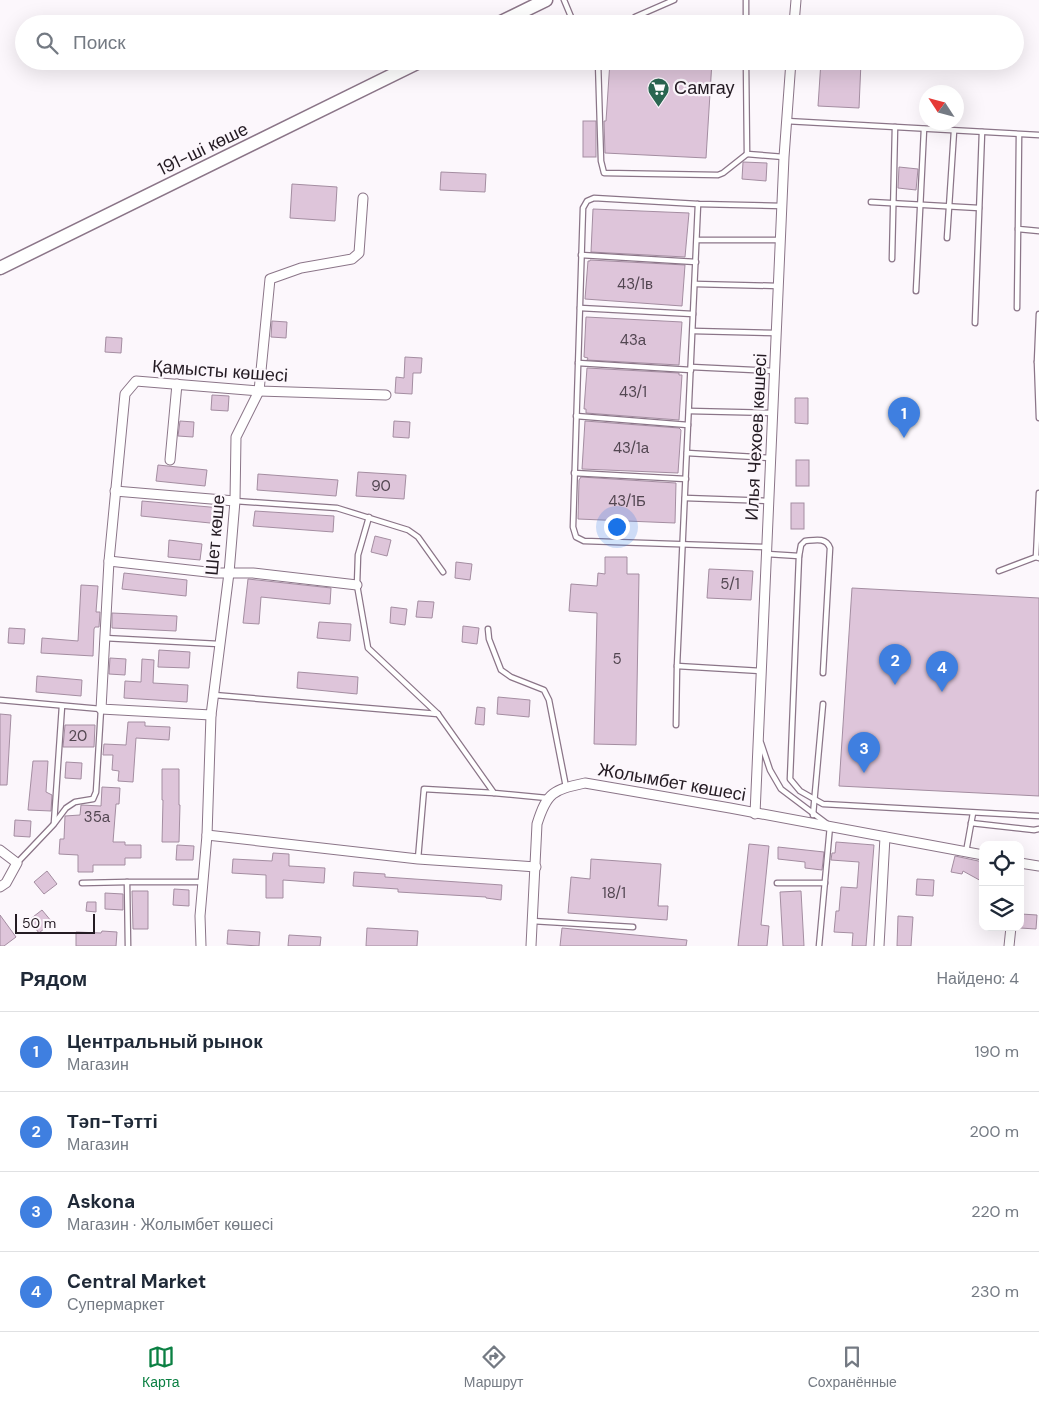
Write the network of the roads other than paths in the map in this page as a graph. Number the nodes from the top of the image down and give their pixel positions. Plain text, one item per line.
1 (546, 0) edge
2 (564, 0) edge
3 (674, 0) edge
4 (746, 0) edge
5 (796, 0) edge
6 (516, 15) edge
7 (570, 15) edge
8 (640, 15) edge
9 (746, 15) edge
10 (795, 15) edge
11 (403, 70) edge
12 (598, 70) edge
13 (746, 70) edge
14 (790, 70) edge
15 (786, 121) junction
16 (895, 128) junction
17 (919, 129) edge
18 (924, 130) edge
19 (939, 130) edge
20 (954, 131) junction
21 (982, 132) junction
22 (1019, 135) junction
23 (1039, 136) edge
24 (747, 154) junction
25 (784, 157) junction
26 (363, 198) dead end
27 (871, 202) dead end
28 (893, 202) junction
29 (698, 204) junction
30 (920, 204) junction
31 (782, 206) junction
32 (949, 206) junction
33 (979, 208) junction
34 (1018, 230) junction
35 (1039, 231) edge
36 (947, 238) dead end
37 (697, 240) junction
38 (781, 240) junction
39 (581, 255) junction
40 (892, 259) dead end
41 (696, 262) junction
42 (0, 268) edge
43 (695, 284) junction
44 (779, 286) junction
45 (916, 291) dead end
46 (580, 308) junction
47 (1017, 308) dead end
48 (693, 314) junction
49 (1039, 314) edge
50 (975, 323) dead end
51 (693, 331) junction
52 (777, 333) junction
53 (1038, 362) edge
54 (578, 363) junction
55 (691, 369) junction
56 (775, 371) junction
57 (177, 384) junction
58 (259, 391) junction
59 (386, 395) dead end
60 (689, 411) junction
61 (773, 413) junction
62 (576, 416) junction
63 (1039, 418) edge
64 (688, 425) junction
65 (687, 453) junction
66 (771, 458) junction
67 (170, 460) dead end
68 (574, 473) junction
69 (686, 479) junction
70 (115, 491) junction
71 (1039, 493) edge
72 (685, 498) junction
73 (235, 500) junction
74 (769, 501) junction
75 (369, 517) junction
76 (684, 544) junction
77 (767, 551) junction
78 (799, 556) junction
79 (1038, 558) edge
80 (109, 561) junction
81 (999, 571) dead end
82 (443, 572) dead end
83 (229, 573) junction
84 (357, 585) junction
85 (488, 629) dead end
86 (104, 638) junction
87 (219, 644) junction
88 (677, 666) junction
89 (762, 671) junction
90 (823, 673) dead end
91 (213, 695) junction
92 (0, 700) edge
93 (824, 704) dead end
94 (62, 706) junction
95 (101, 709) junction
96 (438, 714) junction
97 (211, 715) junction
98 (676, 725) dead end
99 (759, 737) junction
100 (566, 787) junction
101 (494, 793) junction
102 (547, 798) junction
103 (816, 800) junction
104 (973, 812) junction
105 (755, 814) junction
106 (813, 814) junction
107 (1039, 816) edge
108 (971, 823) junction
109 (54, 824) junction
110 (830, 826) junction
111 (1039, 829) edge
112 (207, 835) junction
113 (885, 837) junction
114 (0, 850) edge
115 (966, 852) junction
116 (979, 855) edge
117 (418, 859) junction
118 (17, 863) junction
119 (1024, 864) edge
120 (1039, 866) edge
121 (536, 867) junction
122 (127, 882) junction
123 (204, 882) junction
124 (82, 883) dead end
125 (777, 883) dead end
126 (825, 883) junction
127 (0, 887) edge
128 (532, 921) junction
129 (632, 927) dead end
130 (1011, 931) edge
131 (128, 946) edge
132 (201, 946) edge
133 (530, 946) edge
134 (819, 946) edge
135 (879, 946) edge
136 (1009, 946) edge

1 - 6 main road
2 - 7 lane
3 - 8 lane
4 - 9 lane
5 - 10 street
11 - 42 main road, 191-ші көше
12 - 24 lane
13 - 24 lane
14 - 15 street, Илья Чехоев көшесі
15 - 16 lane
15 - 25 street, Илья Чехоев көшесі
16 - 17 lane
16 - 28 lane
18 - 30 lane
19 - 20 lane
20 - 21 lane
20 - 32 lane
21 - 22 lane
21 - 33 lane
22 - 23 lane
22 - 34 lane
24 - 25 lane
25 - 31 street, Илья Чехоев көшесі
26 - 58 street, Шет көше
27 - 28 lane
28 - 30 lane
28 - 40 lane
29 - 31 lane
29 - 37 lane
29 - 39 lane
30 - 32 lane
30 - 45 lane
31 - 38 street, Илья Чехоев көшесі
32 - 33 lane
32 - 36 lane
33 - 50 lane
34 - 35 lane
34 - 47 lane
37 - 38 lane
37 - 41 lane
38 - 44 street, Илья Чехоев көшесі
39 - 41 lane
39 - 46 lane
41 - 43 lane
43 - 44 lane
43 - 48 lane
44 - 52 street, Илья Чехоев көшесі
46 - 48 lane
46 - 54 lane
48 - 51 lane
49 - 53 lane
51 - 52 lane
51 - 55 lane
52 - 56 street, Илья Чехоев көшесі
53 - 63 lane
54 - 55 lane
54 - 62 lane
55 - 56 lane
55 - 60 lane
56 - 61 street, Илья Чехоев көшесі
57 - 58 street, Қамысты көшесі
57 - 67 street
57 - 70 street, Қамысты көшесі
58 - 59 street, Қамысты көшесі
58 - 73 street, Шет көше
60 - 61 lane
60 - 64 lane
61 - 66 street, Илья Чехоев көшесі
62 - 64 lane
62 - 68 lane
64 - 65 lane
65 - 66 lane
65 - 69 lane
66 - 74 street, Илья Чехоев көшесі
68 - 69 lane
68 - 76 lane
69 - 72 lane
70 - 73 street
70 - 80 street, Қамысты көшесі
71 - 79 lane
72 - 74 lane
72 - 76 lane
73 - 75 lane
73 - 83 street, Шет көше
74 - 77 street, Илья Чехоев көшесі
75 - 82 lane
75 - 84 lane
76 - 77 lane
76 - 88 lane
77 - 78 lane
77 - 89 street, Илья Чехоев көшесі
78 - 90 lane
78 - 103 lane
79 - 81 lane
80 - 83 street
80 - 86 street, Қамысты көшесі
83 - 84 street
83 - 87 street, Шет көше
84 - 96 lane
85 - 100 lane
86 - 87 lane
86 - 95 street, Қамысты көшесі
87 - 91 street, Шет көше
88 - 89 lane
88 - 98 lane
89 - 99 street, Илья Чехоев көшесі
91 - 96 lane
91 - 97 street, Шет көше
92 - 94 lane
93 - 103 lane
94 - 95 lane
94 - 109 lane
95 - 97 street
95 - 109 lane
96 - 101 lane
97 - 112 street, Шет көше
99 - 105 street, Илья Чехоев көшесі
99 - 106 lane
100 - 102 street, Жолымбет көшесі
100 - 105 street, Жолымбет көшесі
101 - 102 lane
101 - 117 lane
102 - 121 street
103 - 104 lane
103 - 106 lane
104 - 107 lane
104 - 108 lane
105 - 110 street, Жолымбет көшесі
106 - 110 lane
108 - 111 lane
108 - 115 lane
109 - 118 lane
110 - 113 street, Жолымбет көшесі
110 - 126 lane
112 - 117 street
112 - 123 street, Шет көше
113 - 115 street, Жолымбет көшесі
113 - 135 street
114 - 118 street
115 - 116 street, Жолымбет көшесі
117 - 121 street
118 - 127 street
119 - 120 street
121 - 128 street
122 - 123 lane
122 - 124 lane
122 - 131 lane
123 - 132 street, Шет көше
125 - 126 lane
126 - 134 lane
128 - 129 lane
128 - 133 street
130 - 136 street

